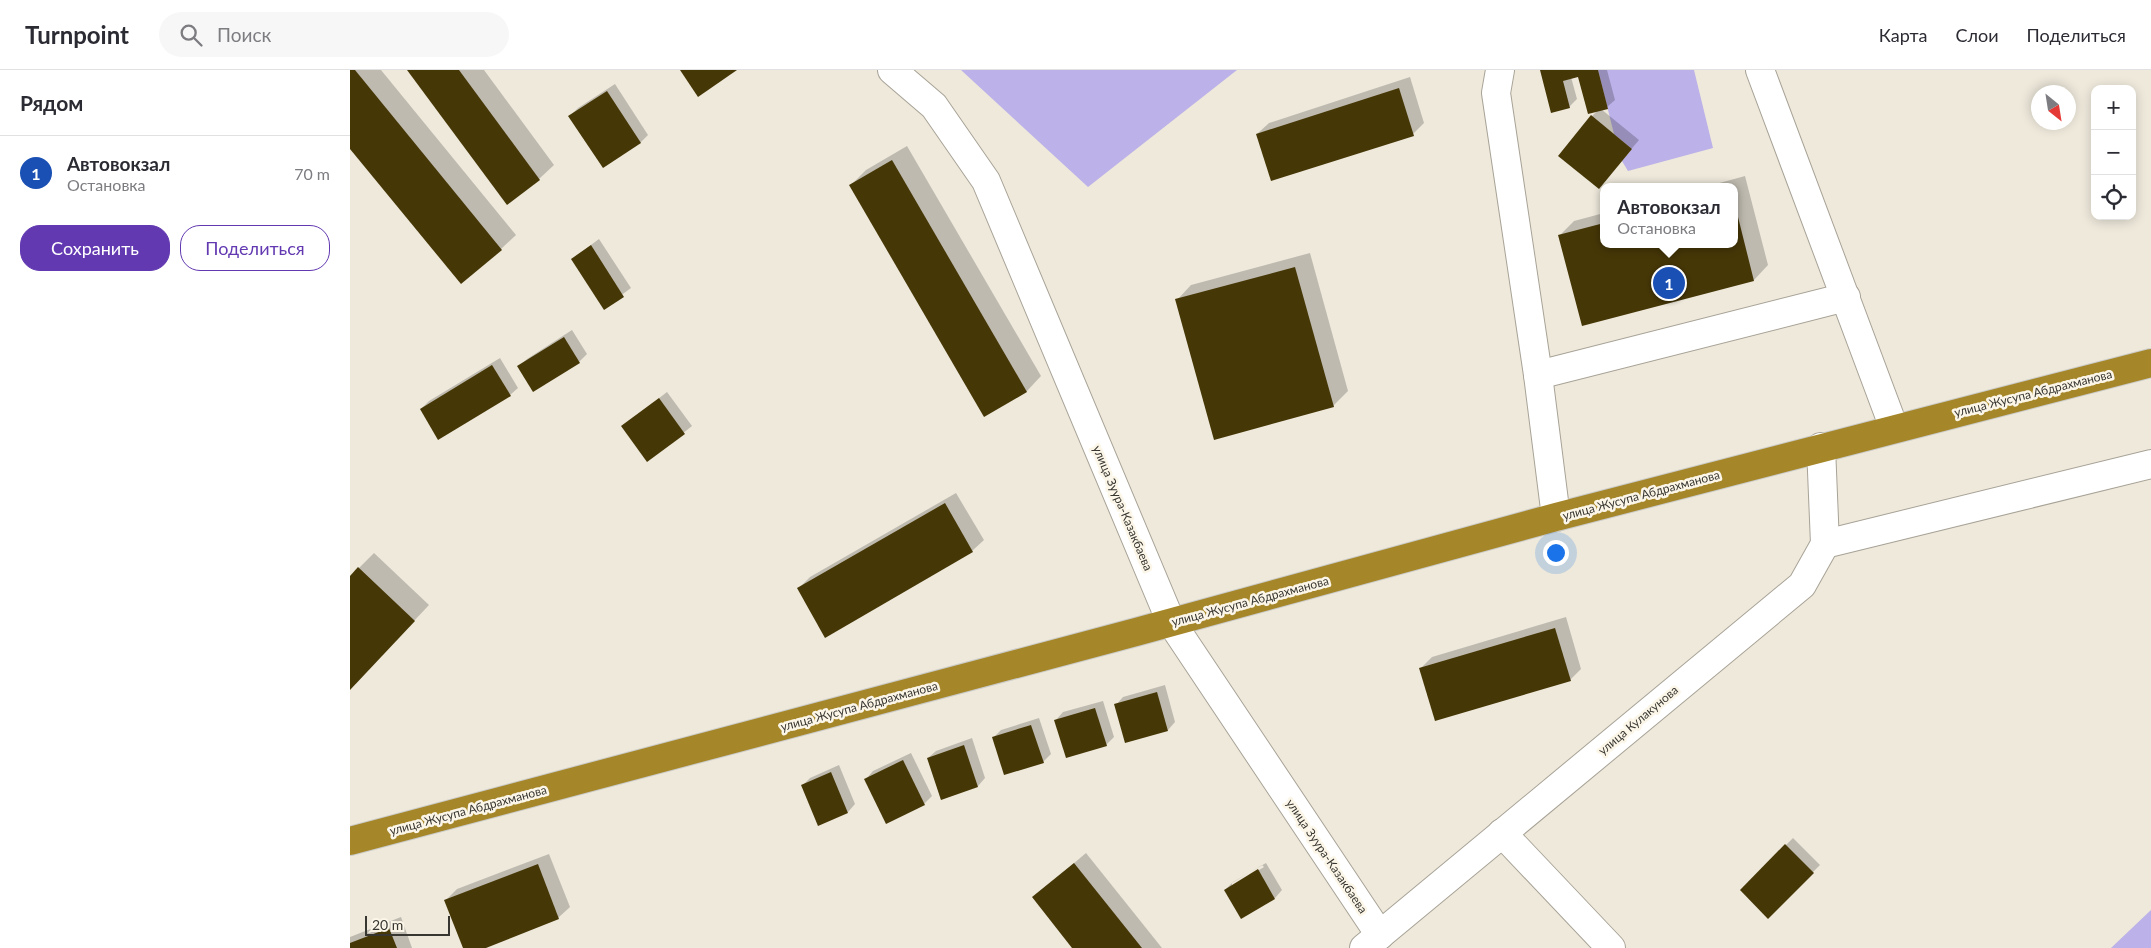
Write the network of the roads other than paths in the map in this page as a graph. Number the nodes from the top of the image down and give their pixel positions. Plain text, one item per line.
1 (892, 70) edge
2 (1500, 70) edge
3 (1760, 70) edge
4 (1846, 297) junction
5 (2151, 363) edge
6 (1538, 375) junction
7 (1894, 428) junction
8 (1821, 447) junction
9 (2151, 464) edge
10 (1556, 517) junction
11 (1825, 544) junction
12 (1171, 622) junction
13 (1502, 833) junction
14 (350, 841) edge
15 (1372, 942) edge
16 (1611, 948) edge

1 - 12 street, улица Зуура-Казакбаева
2 - 6 street
3 - 4 street
4 - 6 street
4 - 7 street
5 - 7 highway, улица Жусупа Абдрахманова
6 - 10 street
7 - 8 highway, улица Жусупа Абдрахманова
8 - 10 highway, улица Жусупа Абдрахманова
8 - 11 street
9 - 11 street
10 - 12 highway, улица Жусупа Абдрахманова
11 - 13 street, улица Кулакунова
12 - 14 highway, улица Жусупа Абдрахманова
12 - 15 street, улица Зуура-Казакбаева
13 - 15 street, улица Кулакунова
13 - 16 street

